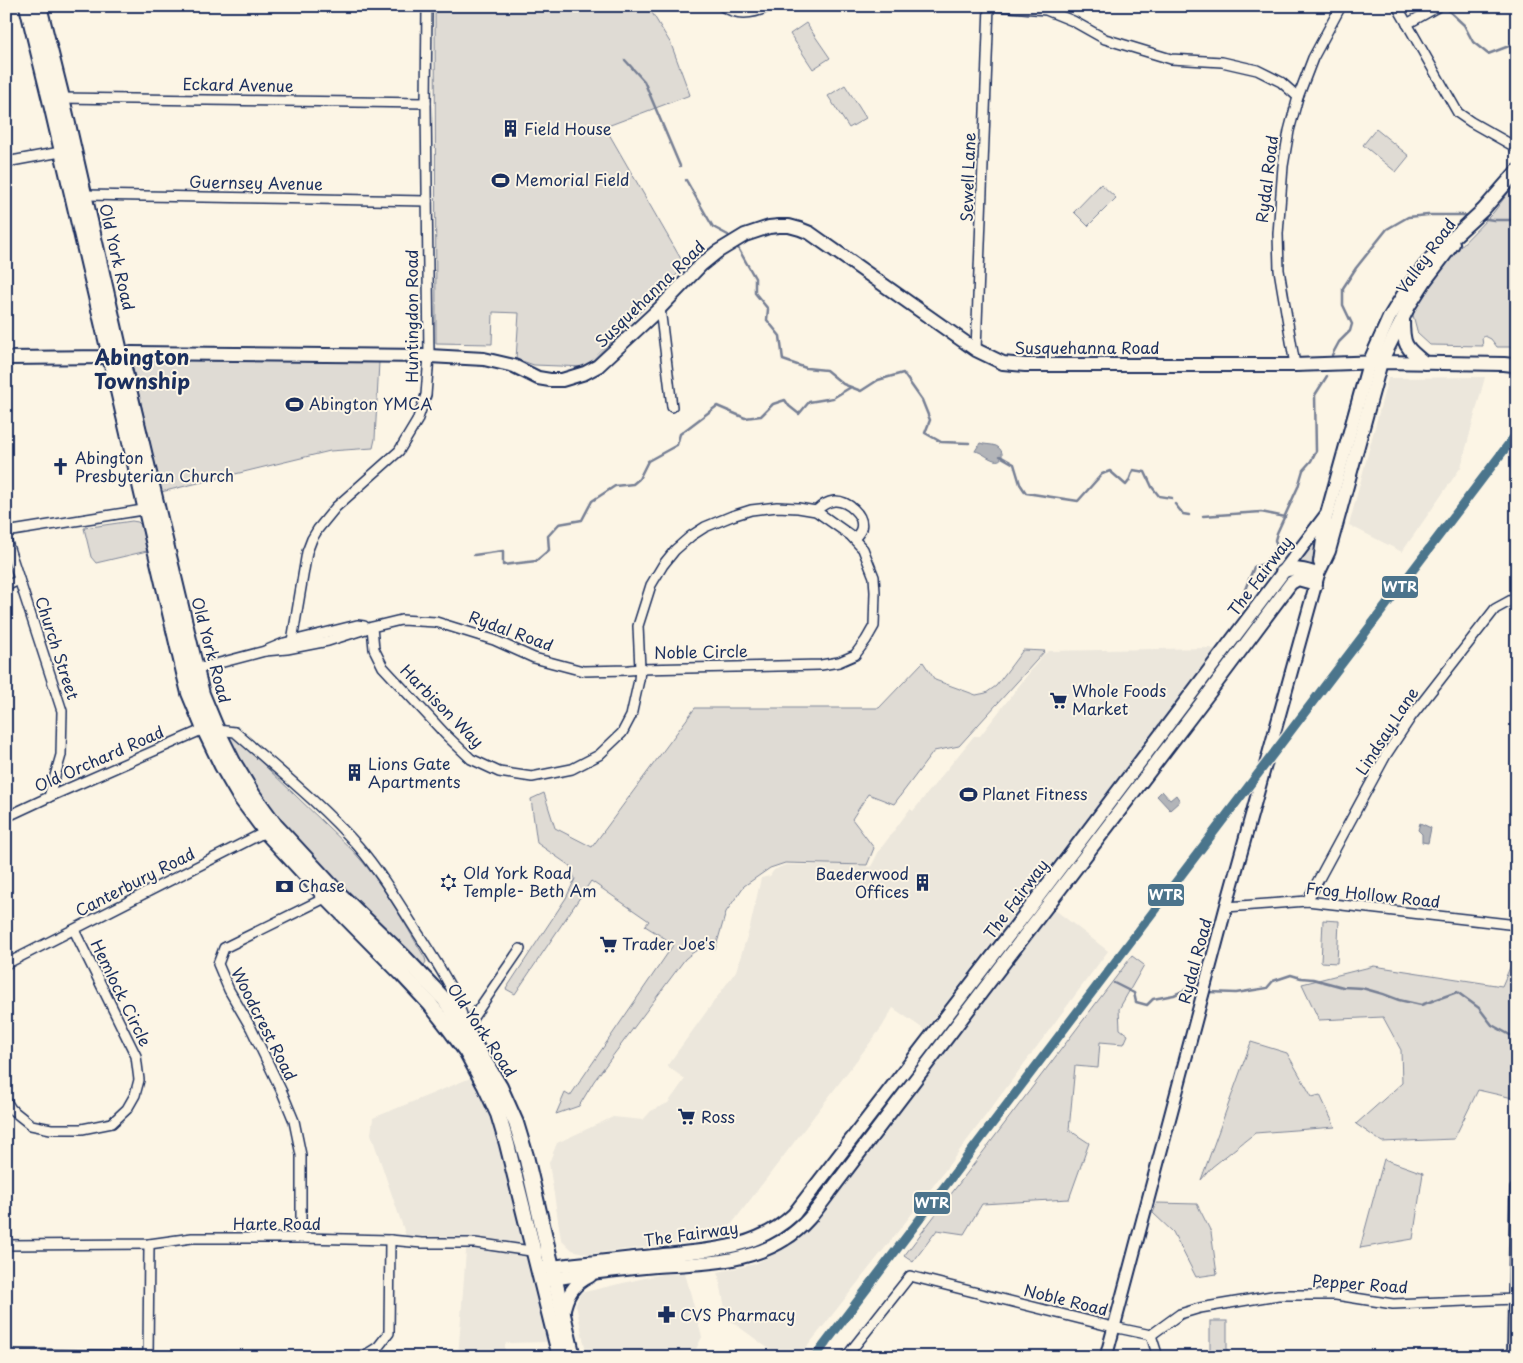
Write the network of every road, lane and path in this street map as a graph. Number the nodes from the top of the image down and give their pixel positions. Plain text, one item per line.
1 (27, 6) edge
2 (39, 6) edge
3 (427, 6) edge
4 (722, 6) edge
5 (770, 6) edge
6 (989, 6) edge
7 (997, 6) edge
8 (1342, 6) edge
9 (1397, 6) edge
10 (1439, 6) edge
11 (1407, 24) junction
12 (1298, 96) junction
13 (56, 99) junction
14 (426, 103) junction
15 (1517, 148) edge
16 (68, 151) junction
17 (6, 162) edge
18 (1517, 171) edge
19 (85, 196) junction
20 (427, 202) junction
21 (1470, 223) junction
22 (660, 308) junction
23 (1403, 317) junction
24 (976, 350) junction
25 (429, 356) junction
26 (115, 357) junction
27 (6, 358) edge
28 (1375, 362) junction
29 (1425, 363) junction
30 (1295, 365) junction
31 (1517, 368) edge
32 (672, 407) dead end
33 (151, 508) junction
34 (816, 511) junction
35 (1327, 514) junction
36 (6, 532) edge
37 (854, 539) junction
38 (6, 540) edge
39 (1282, 572) junction
40 (1317, 579) junction
41 (18, 580) junction
42 (6, 586) edge
43 (1517, 597) edge
44 (372, 627) junction
45 (316, 639) junction
46 (292, 641) junction
47 (1230, 642) junction
48 (1240, 650) junction
49 (265, 651) junction
50 (640, 669) junction
51 (190, 671) junction
52 (211, 730) junction
53 (49, 797) junction
54 (6, 817) edge
55 (271, 829) junction
56 (332, 894) junction
57 (1307, 901) junction
58 (1226, 907) junction
59 (1517, 926) edge
60 (74, 930) junction
61 (520, 949) dead end
62 (6, 964) edge
63 (467, 1032) junction
64 (6, 1101) edge
65 (820, 1181) junction
66 (1517, 1189) edge
67 (832, 1190) junction
68 (301, 1238) junction
69 (390, 1240) junction
70 (149, 1244) junction
71 (6, 1245) edge
72 (534, 1252) junction
73 (1516, 1268) edge
74 (547, 1270) junction
75 (599, 1273) junction
76 (1515, 1299) junction
77 (563, 1314) junction
78 (1113, 1327) junction
79 (1151, 1335) junction
80 (6, 1354) edge
81 (148, 1356) edge
82 (224, 1357) edge
83 (362, 1357) edge
84 (560, 1357) edge
85 (573, 1357) edge
86 (846, 1357) edge
87 (1106, 1357) edge
88 (1158, 1357) edge
89 (1514, 1357) edge

1 - 13 highway, Old York Road
2 - 13 highway, Old York Road
3 - 14 street, Huntingdon Road
4 - 5 street
6 - 24 street, Sewell Lane
7 - 12 street
8 - 12 street, Rydal Road
9 - 11 street
10 - 11 street
11 - 15 street
12 - 30 street, Rydal Road
13 - 14 street, Eckard Avenue
13 - 16 highway, Old York Road
14 - 20 street, Huntingdon Road
16 - 17 street
16 - 19 highway, Old York Road
16 - 26 highway, Old York Road
18 - 21 main road, Valley Road
19 - 20 street, Guernsey Avenue
19 - 26 highway, Old York Road
20 - 25 street, Huntingdon Road
21 - 23 main road, Valley Road
21 - 28 main road, Valley Road
22 - 24 main road, Susquehanna Road
22 - 25 main road, Susquehanna Road
22 - 32 street
23 - 28 main road, Valley Road
23 - 29 main road
24 - 30 main road, Susquehanna Road
25 - 26 main road, Susquehanna Road
25 - 46 street, Huntingdon Road
26 - 27 main road, Susquehanna Road
26 - 33 highway, Old York Road
28 - 29 main road, Susquehanna Road
28 - 30 main road, Susquehanna Road
28 - 35 main road, The Fairway
28 - 40 main road, Rydal Road
29 - 31 main road, Susquehanna Road
33 - 36 street
33 - 51 highway, Old York Road
34 - 37 street, Noble Circle
34 - 37 street, Noble Circle
34 - 50 street, Noble Circle
35 - 39 main road, The Fairway
35 - 40 main road, Rydal Road
37 - 50 street, Noble Circle
38 - 41 street, Church Street
39 - 40 main road
39 - 47 main road, The Fairway
40 - 48 main road, The Fairway
40 - 58 street, Rydal Road
41 - 42 street
41 - 53 street, Church Street
43 - 57 street, Lindsay Lane
44 - 45 street, Rydal Road
44 - 50 street, Rydal Road
44 - 50 street, Harbison Way
45 - 46 street, Rydal Road
45 - 49 street, Rydal Road
46 - 49 street, Rydal Road
47 - 48 main road
47 - 65 main road, The Fairway
48 - 67 main road, The Fairway
49 - 51 street, Rydal Road
51 - 52 highway, Old York Road
52 - 53 street, Old Orchard Road
52 - 55 highway, Old York Road
52 - 63 street
53 - 54 street, Old Orchard Road
55 - 56 highway, Old York Road
55 - 60 street, Canterbury Road
56 - 63 highway, Old York Road
56 - 68 street, Woodcrest Road
56 - 72 highway, Old York Road
57 - 58 street, Frog Hollow Road
57 - 59 street, Frog Hollow Road
58 - 78 street, Rydal Road
60 - 62 street, Canterbury Road
60 - 64 street, Hemlock Circle
61 - 63 street
63 - 74 highway, Old York Road
65 - 67 main road
65 - 74 main road, The Fairway
66 - 73 main road
67 - 75 main road, The Fairway
68 - 69 street, Harte Road
68 - 70 street, Harte Road
69 - 72 street, Harte Road
69 - 83 street
70 - 71 street, Harte Road
70 - 81 street
72 - 74 highway, Old York Road
73 - 76 main road
74 - 75 main road, The Fairway
74 - 77 highway, Old York Road
74 - 84 highway, Old York Road
75 - 77 main road
76 - 79 street, Pepper Road
76 - 89 main road
77 - 85 highway, Old York Road
78 - 79 street, Noble Road
78 - 86 street, Noble Road
78 - 87 street, Rydal Road
79 - 88 street
80 - 81 street
81 - 82 street

